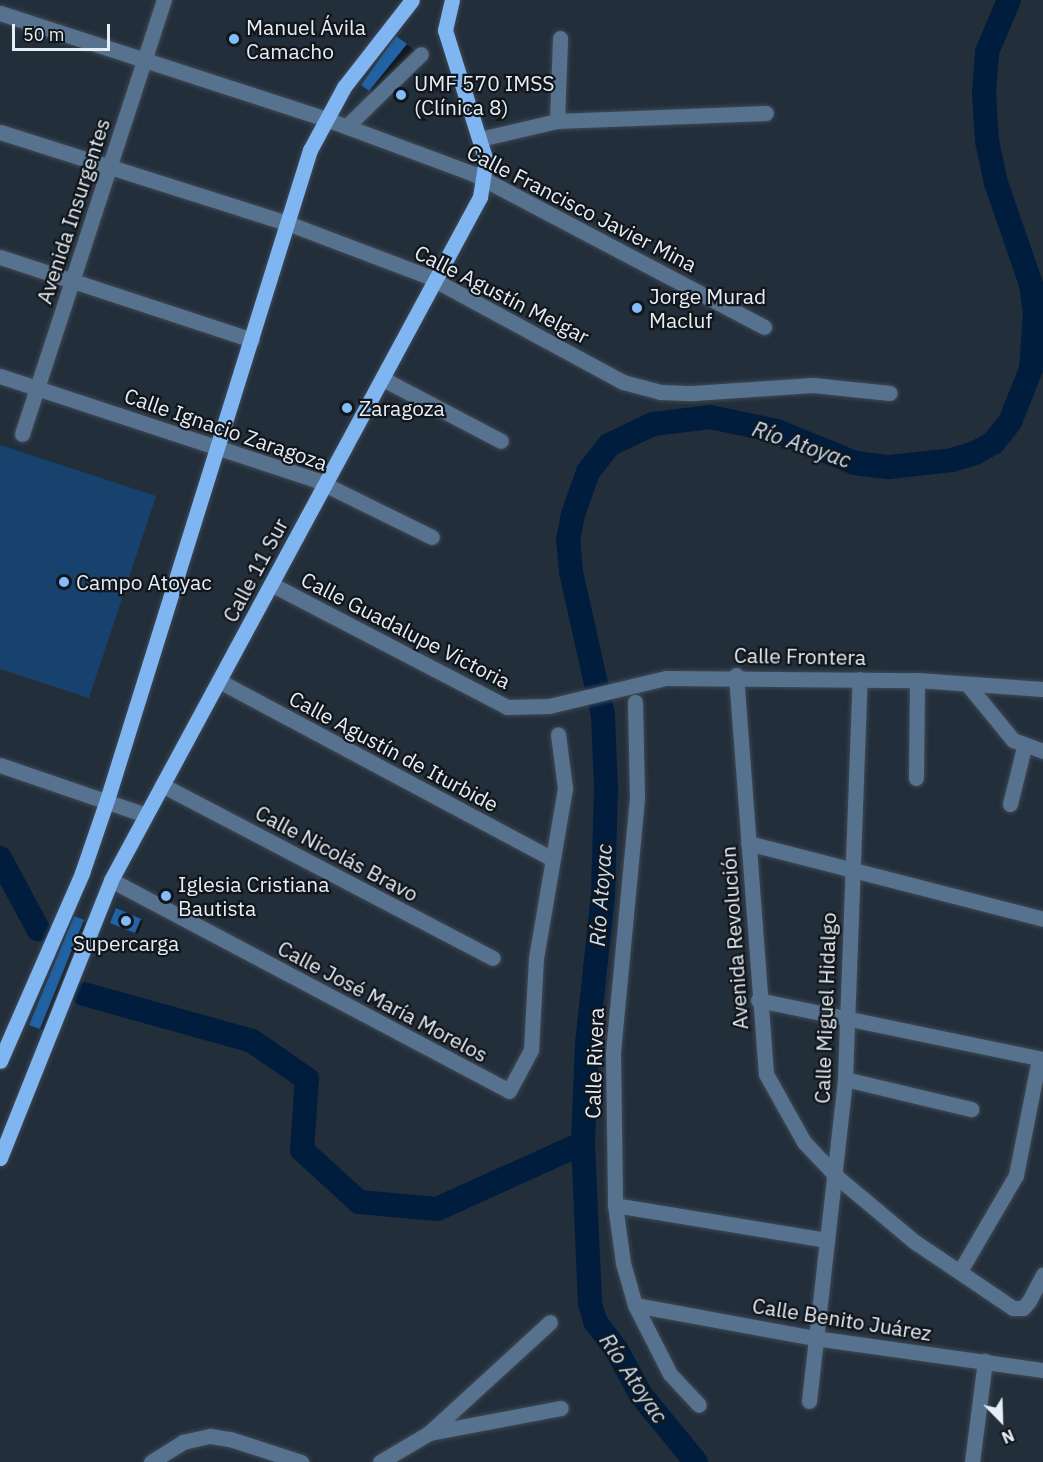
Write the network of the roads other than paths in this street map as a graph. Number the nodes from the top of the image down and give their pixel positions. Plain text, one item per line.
1 (164, 0) edge
2 (412, 0) edge
3 (452, 0) edge
4 (0, 13) edge
5 (560, 38) dead end
6 (421, 54) dead end
7 (144, 61) junction
8 (766, 113) dead end
9 (326, 119) junction
10 (556, 121) junction
11 (347, 126) junction
12 (0, 132) edge
13 (480, 139) junction
14 (108, 168) junction
15 (480, 176) junction
16 (288, 224) junction
17 (0, 258) edge
18 (73, 279) junction
19 (436, 280) junction
20 (764, 327) dead end
21 (252, 340) junction
22 (0, 376) edge
23 (383, 379) junction
24 (40, 389) junction
25 (890, 393) dead end
26 (22, 434) dead end
27 (501, 441) dead end
28 (218, 449) junction
29 (325, 483) junction
30 (432, 537) dead end
31 (271, 584) junction
32 (736, 675) junction
33 (860, 679) junction
34 (917, 680) junction
35 (219, 681) junction
36 (968, 685) junction
37 (1043, 689) edge
38 (635, 702) dead end
39 (558, 705) joint
40 (558, 734) dead end
41 (1024, 747) junction
42 (1043, 751) edge
43 (0, 765) edge
44 (916, 778) dead end
45 (162, 785) junction
46 (107, 800) junction
47 (1010, 804) dead end
48 (146, 815) junction
49 (748, 843) junction
50 (550, 858) junction
51 (851, 870) junction
52 (111, 880) junction
53 (1043, 919) edge
54 (493, 958) dead end
55 (758, 1000) junction
56 (845, 1020) junction
57 (1041, 1059) edge
58 (0, 1061) edge
59 (845, 1079) junction
60 (971, 1109) dead end
61 (0, 1158) edge
62 (836, 1176) junction
63 (615, 1205) junction
64 (826, 1240) junction
65 (960, 1271) junction
66 (1043, 1275) edge
67 (635, 1305) junction
68 (550, 1322) dead end
69 (814, 1338) junction
70 (985, 1360) junction
71 (1043, 1370) edge
72 (809, 1401) dead end
73 (699, 1405) dead end
74 (561, 1408) dead end
75 (429, 1433) junction
76 (151, 1462) edge
77 (301, 1462) edge
78 (380, 1462) edge
79 (972, 1462) edge

1 - 7 street, Avenida Insurgentes
2 - 9 main road
3 - 13 main road
4 - 7 street, Calle Francisco Javier Mina
5 - 10 street
6 - 11 street
7 - 9 street, Calle Francisco Javier Mina
7 - 14 street, Avenida Insurgentes
8 - 10 street
9 - 11 street, Calle Francisco Javier Mina
9 - 16 main road
10 - 13 street
11 - 15 street, Calle Francisco Javier Mina
12 - 14 street, Calle Agustín Melgar
13 - 15 main road
14 - 16 street, Calle Agustín Melgar
14 - 18 street, Avenida Insurgentes
15 - 19 main road, Calle 11 Sur
15 - 20 street, Calle Francisco Javier Mina
16 - 19 street, Calle Agustín Melgar
16 - 21 main road
17 - 18 street
18 - 21 street
18 - 24 street, Avenida Insurgentes
19 - 23 main road, Calle 11 Sur
19 - 25 street, Calle Agustín Melgar
21 - 28 main road
22 - 24 street, Calle Ignacio Zaragoza
23 - 27 street
23 - 29 main road, Calle 11 Sur
24 - 26 street, Avenida Insurgentes
24 - 28 street, Calle Ignacio Zaragoza
28 - 29 street, Calle Ignacio Zaragoza
28 - 46 main road
29 - 30 street, Calle Ignacio Zaragoza
29 - 31 main road, Calle 11 Sur
31 - 35 main road, Calle 11 Sur
31 - 39 street, Calle Guadalupe Victoria
32 - 33 street, Calle Frontera
32 - 39 street, Calle Frontera
32 - 49 street, Avenida Revolución
33 - 34 street, Calle Frontera
33 - 51 street, Calle Miguel Hidalgo
34 - 36 street, Calle Frontera
34 - 44 street
35 - 45 main road, Calle 11 Sur
35 - 50 street, Calle Agustín de Iturbide
36 - 37 street, Calle Frontera
36 - 41 street
38 - 63 street, Calle Rivera
40 - 50 street
41 - 42 street
41 - 47 street
43 - 46 street
45 - 48 main road, Calle 11 Sur
45 - 54 street, Calle Nicolás Bravo
46 - 48 street
46 - 58 main road
48 - 52 main road, Calle 11 Sur
49 - 51 street
49 - 55 street, Avenida Revolución
50 - 52 street, Calle José María Morelos
51 - 53 street
51 - 56 street, Calle Miguel Hidalgo
52 - 61 main road, Calle 11 Sur
55 - 56 street
55 - 62 street, Avenida Revolución
56 - 57 street
56 - 59 street, Calle Miguel Hidalgo
57 - 65 street
59 - 60 street
59 - 62 street, Calle Miguel Hidalgo
62 - 64 street, Calle Miguel Hidalgo
62 - 65 street, Avenida Revolución
63 - 64 street
63 - 67 street, Calle Rivera
64 - 69 street, Calle Miguel Hidalgo
65 - 66 street, Avenida Revolución
67 - 69 street, Calle Benito Juárez
67 - 73 street, Calle Rivera
68 - 75 street
69 - 70 street, Calle Benito Juárez
69 - 72 street, Calle Miguel Hidalgo
70 - 71 street, Calle Benito Juárez
70 - 79 street
74 - 75 street
75 - 78 street
76 - 77 street

